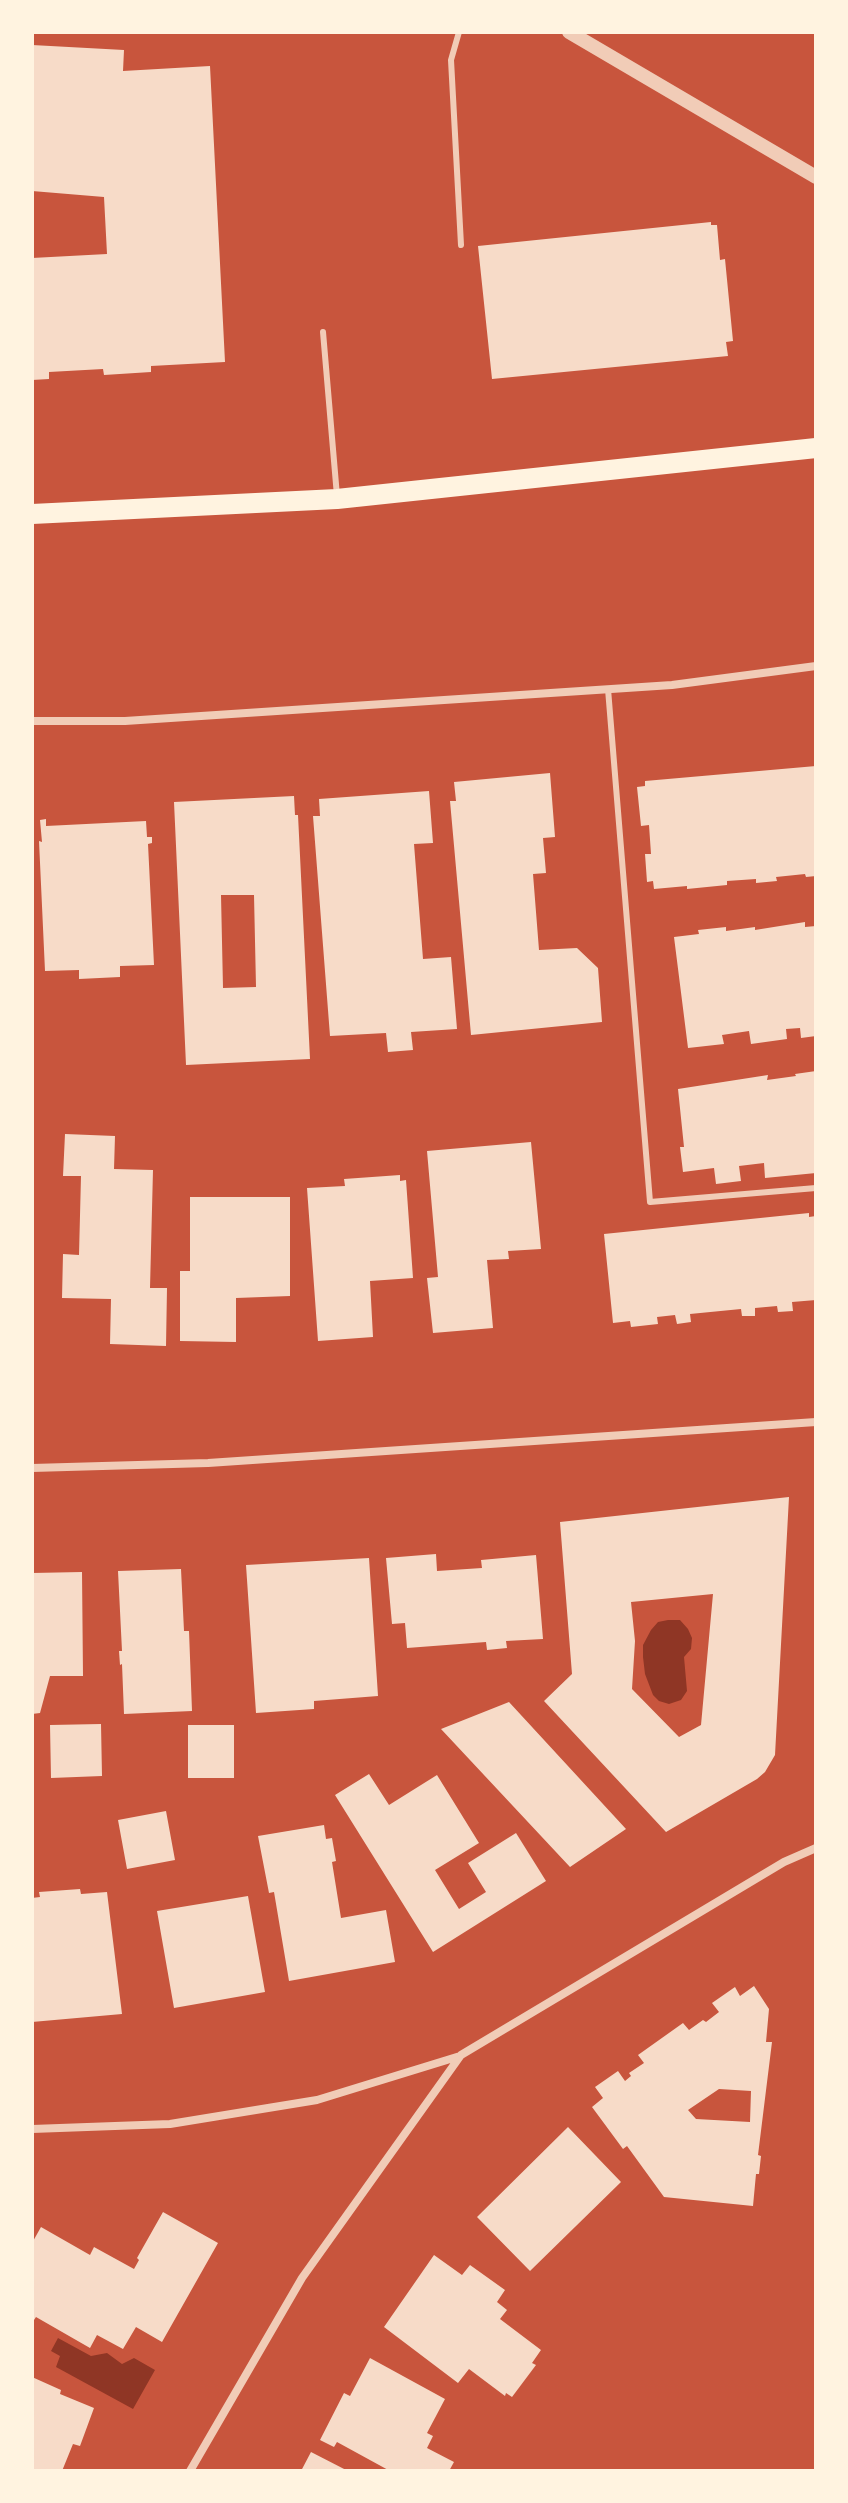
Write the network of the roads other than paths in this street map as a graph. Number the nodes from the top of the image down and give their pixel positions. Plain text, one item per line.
1 (459, 32) edge
2 (569, 32) edge
3 (816, 177) edge
4 (461, 245) dead end
5 (323, 332) dead end
6 (816, 448) edge
7 (337, 499) junction
8 (32, 514) edge
9 (816, 666) edge
10 (608, 689) junction
11 (32, 721) edge
12 (816, 1188) edge
13 (816, 1422) edge
14 (32, 1468) edge
15 (816, 1848) edge
16 (461, 2055) junction
17 (32, 2129) edge
18 (190, 2471) edge

1 - 4 lane
2 - 3 street
5 - 7 lane
6 - 7 main road
7 - 8 main road
9 - 10 street
10 - 11 street
10 - 12 lane
13 - 14 street
15 - 16 street
16 - 17 street
16 - 18 street

